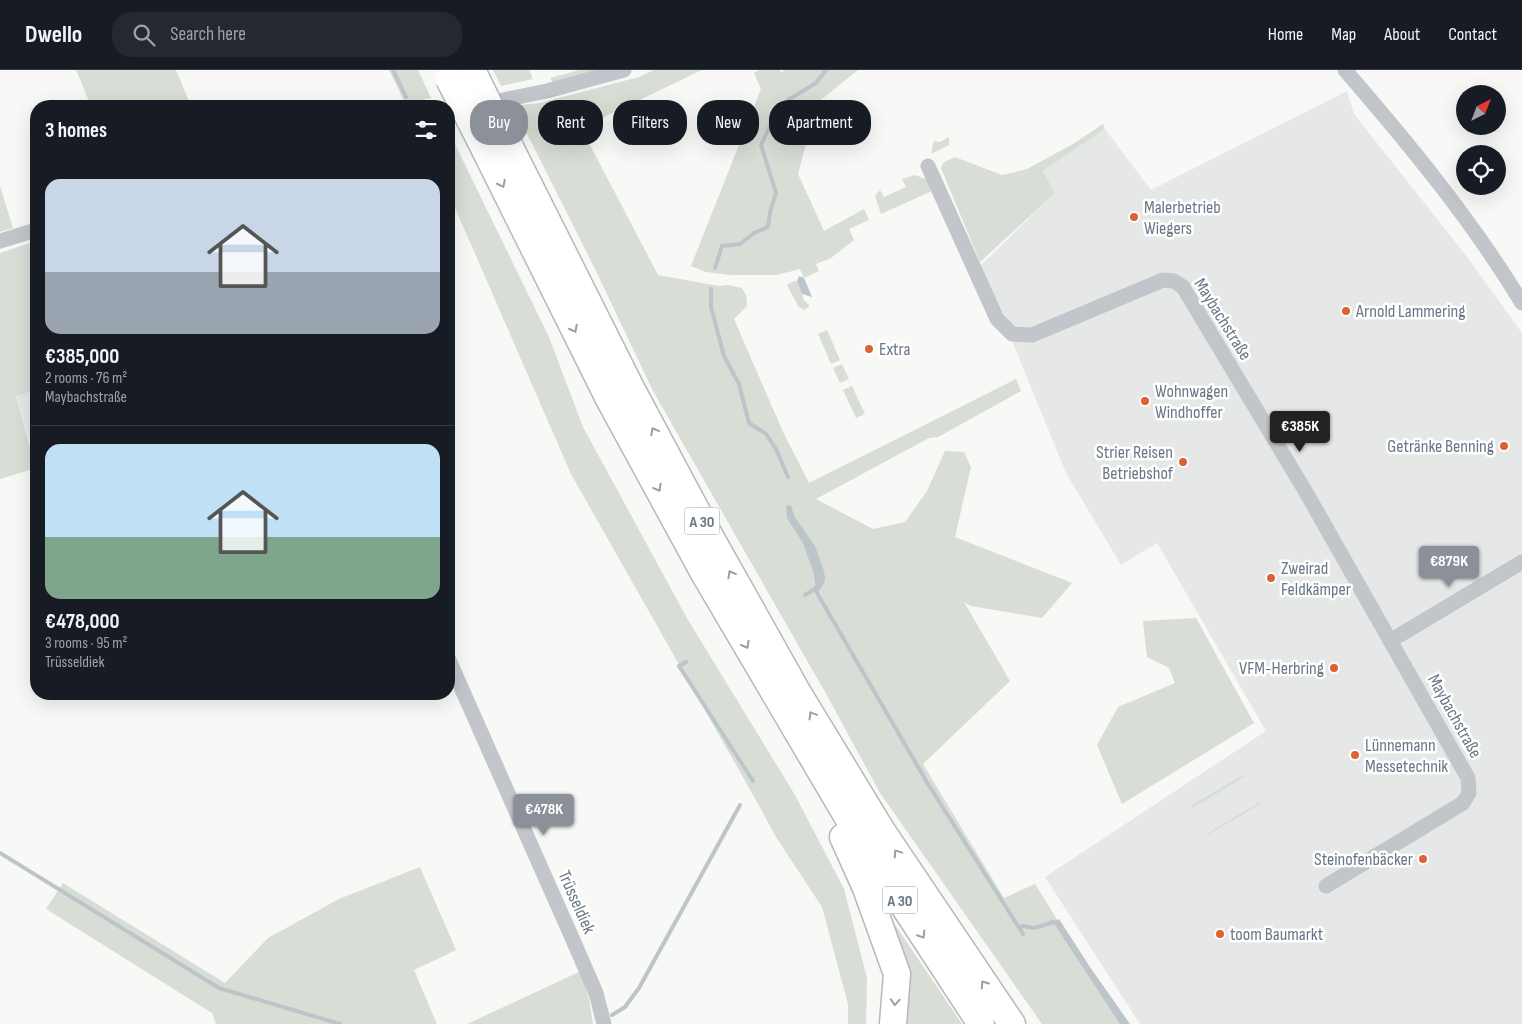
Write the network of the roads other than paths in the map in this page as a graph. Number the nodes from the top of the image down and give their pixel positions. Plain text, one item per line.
1 (624, 70) edge
2 (1345, 70) edge
3 (460, 73) edge
4 (474, 100) edge
5 (455, 110) edge
6 (496, 145) edge
7 (496, 145) edge
8 (928, 166) dead end
9 (30, 232) edge
10 (0, 241) edge
11 (1522, 303) edge
12 (1522, 562) edge
13 (1390, 640) junction
14 (455, 673) edge
15 (822, 775) junction
16 (1326, 886) dead end
17 (604, 1024) edge
18 (893, 1024) edge
19 (981, 1024) edge
20 (1012, 1024) edge

1 - 5 street
2 - 11 street
3 - 4 highway, A 30, bridge
6 -> 15 highway, A 30
20 -> 7 highway, A 30
8 - 13 street, Maybachstraße
9 - 10 street
12 - 13 street
13 - 16 street, Maybachstraße
14 - 17 street, Trüsseldiek
15 -> 18 highway
15 -> 19 highway, A 30

